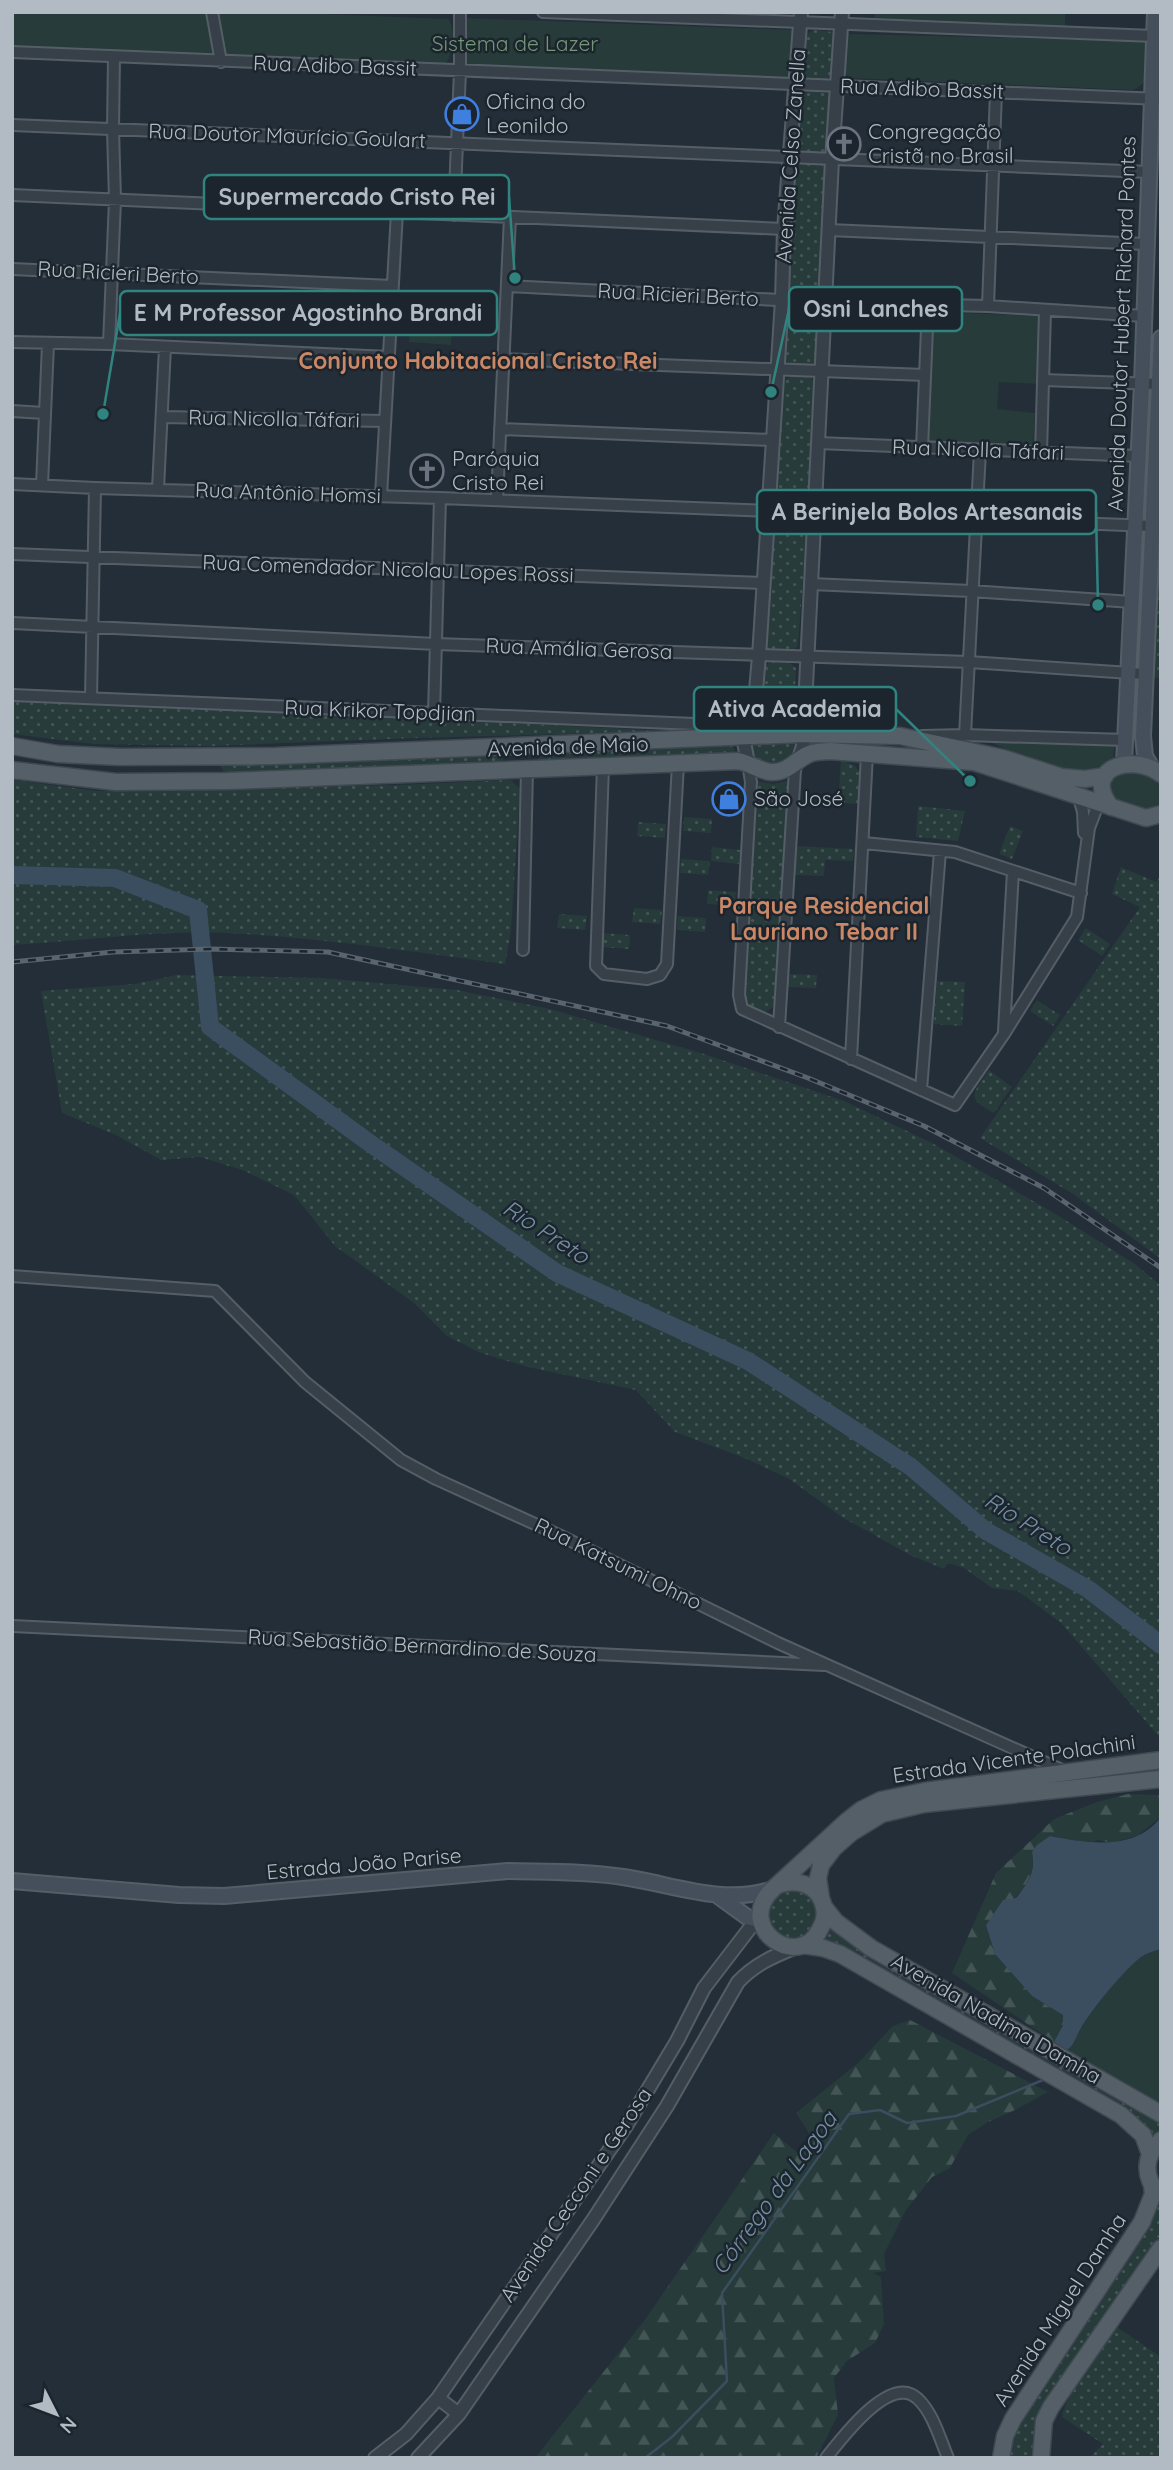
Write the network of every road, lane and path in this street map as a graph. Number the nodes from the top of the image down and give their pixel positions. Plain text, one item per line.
1 (212, 12) edge
2 (460, 12) edge
3 (543, 12) edge
4 (1155, 12) edge
5 (800, 17) edge
6 (842, 18) edge
7 (1154, 36) junction
8 (12, 52) edge
9 (114, 58) junction
10 (221, 62) junction
11 (460, 71) junction
12 (796, 84) junction
13 (837, 86) junction
14 (996, 92) junction
15 (1156, 99) edge
16 (12, 125) edge
17 (113, 129) junction
18 (456, 144) junction
19 (789, 158) junction
20 (832, 160) junction
21 (992, 166) junction
22 (1149, 172) junction
23 (12, 195) edge
24 (115, 200) junction
25 (397, 212) junction
26 (454, 215) junction
27 (510, 217) junction
28 (784, 229) junction
29 (829, 230) junction
30 (990, 236) junction
31 (1146, 244) junction
32 (12, 269) edge
33 (113, 273) junction
34 (393, 286) junction
35 (507, 286) junction
36 (782, 300) junction
37 (826, 302) junction
38 (928, 305) junction
39 (988, 306) junction
40 (1045, 311) junction
41 (1144, 316) junction
42 (1161, 338) edge
43 (12, 342) edge
44 (48, 344) junction
45 (109, 344) junction
46 (165, 347) junction
47 (388, 357) junction
48 (503, 359) junction
49 (778, 370) junction
50 (822, 371) junction
51 (925, 375) junction
52 (1043, 380) junction
53 (1150, 384) junction
54 (12, 411) edge
55 (44, 413) junction
56 (162, 417) junction
57 (385, 421) junction
58 (500, 429) junction
59 (773, 440) junction
60 (818, 443) junction
61 (922, 448) junction
62 (980, 451) junction
63 (1041, 453) junction
64 (1139, 456) junction
65 (12, 484) edge
66 (42, 485) junction
67 (95, 488) junction
68 (158, 489) junction
69 (381, 496) junction
70 (440, 498) junction
71 (497, 500) junction
72 (769, 512) junction
73 (813, 514) junction
74 (976, 520) junction
75 (1136, 526) junction
76 (1152, 526) junction
77 (12, 554) edge
78 (94, 558) junction
79 (438, 571) junction
80 (763, 583) junction
81 (811, 584) junction
82 (971, 591) junction
83 (1132, 602) junction
84 (12, 623) edge
85 (92, 626) junction
86 (436, 644) junction
87 (760, 656) junction
88 (806, 657) junction
89 (969, 662) junction
90 (1129, 673) junction
91 (1145, 674) junction
92 (12, 695) edge
93 (91, 698) junction
94 (434, 713) junction
95 (802, 734) junction
96 (965, 735) junction
97 (744, 736) junction
98 (900, 737) junction
99 (1126, 740) junction
100 (546, 745) junction
101 (12, 746) edge
102 (503, 747) junction
103 (867, 754) junction
104 (797, 762) junction
105 (748, 763) junction
106 (678, 764) junction
107 (1124, 764) junction
108 (603, 766) junction
109 (12, 770) edge
110 (519, 770) junction
111 (1156, 771) edge
112 (1105, 776) junction
113 (1079, 798) junction
114 (1105, 804) junction
115 (1156, 819) edge
116 (864, 844) junction
117 (940, 851) junction
118 (1084, 854) junction
119 (1013, 871) junction
120 (1081, 893) junction
121 (523, 950) dead end
122 (781, 1003) junction
123 (762, 1019) junction
124 (779, 1027) junction
125 (1004, 1034) junction
126 (850, 1059) junction
127 (921, 1090) junction
128 (12, 1276) edge
129 (12, 1626) edge
130 (832, 1666) junction
131 (1161, 1760) edge
132 (1065, 1772) junction
133 (1161, 1779) edge
134 (12, 1881) edge
135 (776, 1887) junction
136 (718, 1896) junction
137 (823, 1903) junction
138 (752, 1922) junction
139 (799, 1946) junction
140 (1161, 2114) edge
141 (1161, 2140) edge
142 (1150, 2154) junction
143 (1156, 2190) edge
144 (573, 2204) junction
145 (593, 2220) junction
146 (1161, 2248) edge
147 (438, 2398) junction
148 (459, 2414) junction
149 (375, 2458) edge
150 (418, 2458) edge
151 (826, 2458) edge
152 (948, 2458) edge
153 (1001, 2458) edge
154 (1041, 2458) edge

1 - 10 street
2 - 11 street
3 - 5 street
4 - 7 main road, Avenida Doutor Hubert Richard Pontes
5 - 6 street
5 - 12 street, Avenida Celso Zanella
6 - 7 street
6 - 13 street, Avenida Celso Zanella
7 - 15 main road, Avenida Doutor Hubert Richard Pontes
8 - 9 street, Rua Adibo Bassit
9 - 10 street, Rua Adibo Bassit
9 - 17 street
10 - 11 street, Rua Adibo Bassit
11 - 12 street, Rua Adibo Bassit
11 - 18 street
12 - 13 street, Rua Adibo Bassit
12 - 19 street, Avenida Celso Zanella
13 - 14 street, Rua Adibo Bassit
13 - 20 street, Avenida Celso Zanella
14 - 15 street, Rua Adibo Bassit
14 - 21 street
15 - 22 main road, Avenida Doutor Hubert Richard Pontes
16 - 17 street, Rua Doutor Maurício Goulart
17 - 18 street, Rua Doutor Maurício Goulart
17 - 24 street
18 - 19 street, Rua Doutor Maurício Goulart
18 - 26 street
19 - 20 street, Rua Doutor Maurício Goulart
19 - 28 street, Avenida Celso Zanella
20 - 21 street, Rua Doutor Maurício Goulart
20 - 29 street, Avenida Celso Zanella
21 - 22 street, Rua Doutor Maurício Goulart
21 - 30 street
22 - 31 main road, Avenida Doutor Hubert Richard Pontes
23 - 24 street
24 - 25 street
24 - 33 street
25 - 26 street
25 - 34 street
26 - 27 street
27 - 28 street
27 - 35 street
28 - 36 street, Avenida Celso Zanella
29 - 30 street
29 - 37 street, Avenida Celso Zanella
30 - 31 street
30 - 39 street
31 - 41 main road, Avenida Doutor Hubert Richard Pontes
32 - 33 street, Rua Ricieri Berto
33 - 34 street, Rua Ricieri Berto
33 - 45 street
34 - 47 street
35 - 36 street, Rua Ricieri Berto
35 - 48 street
36 - 37 street, Rua Ricieri Berto
36 - 49 street, Avenida Celso Zanella
37 - 38 street, Rua Ricieri Berto
37 - 50 street, Avenida Celso Zanella
38 - 39 street, Rua Ricieri Berto
38 - 51 street
39 - 40 street, Rua Ricieri Berto
40 - 41 street, Rua Ricieri Berto
40 - 52 street
41 - 53 main road, Avenida Doutor Hubert Richard Pontes
42 - 53 main road, Avenida Doutor Hubert Richard Pontes
43 - 44 street
44 - 45 street
44 - 55 street
45 - 46 street
46 - 47 street
46 - 56 street
47 - 57 street
48 - 49 street
48 - 58 street
49 - 50 street
49 - 59 street, Avenida Celso Zanella
50 - 51 street
50 - 60 street, Avenida Celso Zanella
51 - 61 street
52 - 53 street
52 - 63 street
53 - 64 main road, Avenida Doutor Hubert Richard Pontes
53 - 76 main road, Avenida Doutor Hubert Richard Pontes
54 - 55 street
55 - 66 street
56 - 57 street, Rua Nicolla Táfari
56 - 68 street
57 - 69 street
58 - 59 street
58 - 71 street
59 - 72 street, Avenida Celso Zanella
60 - 61 street, Rua Nicolla Táfari
60 - 73 street, Avenida Celso Zanella
61 - 62 street, Rua Nicolla Táfari
62 - 63 street, Rua Nicolla Táfari
62 - 74 street
63 - 64 street, Rua Nicolla Táfari
64 - 75 main road, Avenida Doutor Hubert Richard Pontes
65 - 66 street, Rua Antônio Homsi
66 - 67 street, Rua Antônio Homsi
67 - 68 street, Rua Antônio Homsi
67 - 78 street
68 - 69 street, Rua Antônio Homsi
69 - 70 street, Rua Antônio Homsi
70 - 71 street, Rua Antônio Homsi
70 - 79 street
71 - 72 street, Rua Antônio Homsi
72 - 73 street, Rua Antônio Homsi
72 - 80 street, Avenida Celso Zanella
73 - 74 street, Rua Antônio Homsi
73 - 81 street, Avenida Celso Zanella
74 - 75 street, Rua Antônio Homsi
74 - 82 street
75 - 76 street, Rua Antônio Homsi
75 - 83 main road, Avenida Doutor Hubert Richard Pontes
76 - 91 main road, Avenida Doutor Hubert Richard Pontes
77 - 78 street, Rua Comendador Nicolau Lopes Rossi
78 - 79 street, Rua Comendador Nicolau Lopes Rossi
78 - 85 street
79 - 80 street, Rua Comendador Nicolau Lopes Rossi
79 - 86 street
80 - 87 street, Avenida Celso Zanella
81 - 82 street
81 - 88 street, Avenida Celso Zanella
82 - 83 street
82 - 89 street
83 - 90 main road, Avenida Doutor Hubert Richard Pontes
84 - 85 street, Rua Amália Gerosa
85 - 86 street, Rua Amália Gerosa
85 - 93 street
86 - 87 street, Rua Amália Gerosa
86 - 94 street
87 - 88 street, Rua Amália Gerosa
87 - 97 street, Avenida Celso Zanella
88 - 89 street, Rua Amália Gerosa
88 - 95 street, Avenida Celso Zanella
89 - 90 street, Rua Amália Gerosa
89 - 96 street
90 - 91 street, Rua Amália Gerosa
90 - 99 main road, Avenida Doutor Hubert Richard Pontes
91 - 111 main road, Avenida Doutor Hubert Richard Pontes
92 - 93 street, Rua Krikor Topdjian
93 - 94 street, Rua Krikor Topdjian
94 - 97 street, Rua Krikor Topdjian
95 - 97 main road, Avenida de Maio
95 - 98 main road, Avenida de Maio
95 - 104 street, Avenida Celso Zanella
96 - 98 street
96 - 99 street
97 - 100 main road, Avenida de Maio
97 - 105 street, Avenida Celso Zanella
98 - 112 main road, Avenida de Maio
99 - 107 main road, Avenida Doutor Hubert Richard Pontes
100 - 102 main road, Avenida de Maio
100 - 110 main road
101 - 102 main road, Avenida de Maio
102 - 110 main road
103 - 104 main road, Avenida de Maio
103 - 113 main road, Avenida de Maio
103 - 116 street
104 - 105 main road, Avenida de Maio
104 - 122 street, Avenida Celso Zanella
105 - 106 main road, Avenida de Maio
105 - 123 street, Avenida Celso Zanella
106 - 108 main road, Avenida de Maio
106 - 108 street
107 - 111 main road
107 - 112 main road
108 - 110 main road, Avenida de Maio
109 - 110 main road, Avenida de Maio
110 - 121 street
112 - 114 main road
113 - 114 main road, Avenida de Maio
113 - 118 street
114 - 115 main road, Avenida de Maio
114 - 118 street
116 - 117 street
116 - 126 street
117 - 119 street
117 - 127 street
118 - 120 street
119 - 120 street
119 - 125 street
120 - 125 street
122 - 123 street
122 - 124 street, Avenida Celso Zanella
123 - 124 street
124 - 126 street
125 - 127 street
126 - 127 street
128 - 130 street, Rua Katsumi Ohno
129 - 130 street, Rua Sebastião Bernardino de Souza
130 - 132 street, Rua Katsumi Ohno
131 - 132 main road, Estrada Vicente Polachini
132 - 135 main road, Estrada Vicente Polachini
133 - 137 main road, Estrada Vicente Polachini
134 - 136 main road, Estrada João Parise
135 - 136 main road, Estrada João Parise
135 - 137 main road
135 - 138 main road
136 - 138 main road, Estrada João Parise
137 - 139 main road
137 - 140 main road, Avenida Nadima Damha
138 - 139 main road
138 - 144 street, Avenida Cecconi e Gerosa
139 - 142 main road, Avenida Nadima Damha
139 - 145 street, Avenida Cecconi e Gerosa
141 - 142 main road
142 - 143 main road, Avenida Miguel Damha
143 - 153 main road, Avenida Miguel Damha
144 - 145 street
144 - 147 street, Avenida Cecconi e Gerosa
145 - 148 street, Avenida Cecconi e Gerosa
146 - 154 main road
147 - 148 street
147 - 149 street, Avenida Cecconi e Gerosa
148 - 150 street, Avenida Cecconi e Gerosa
151 - 152 street

